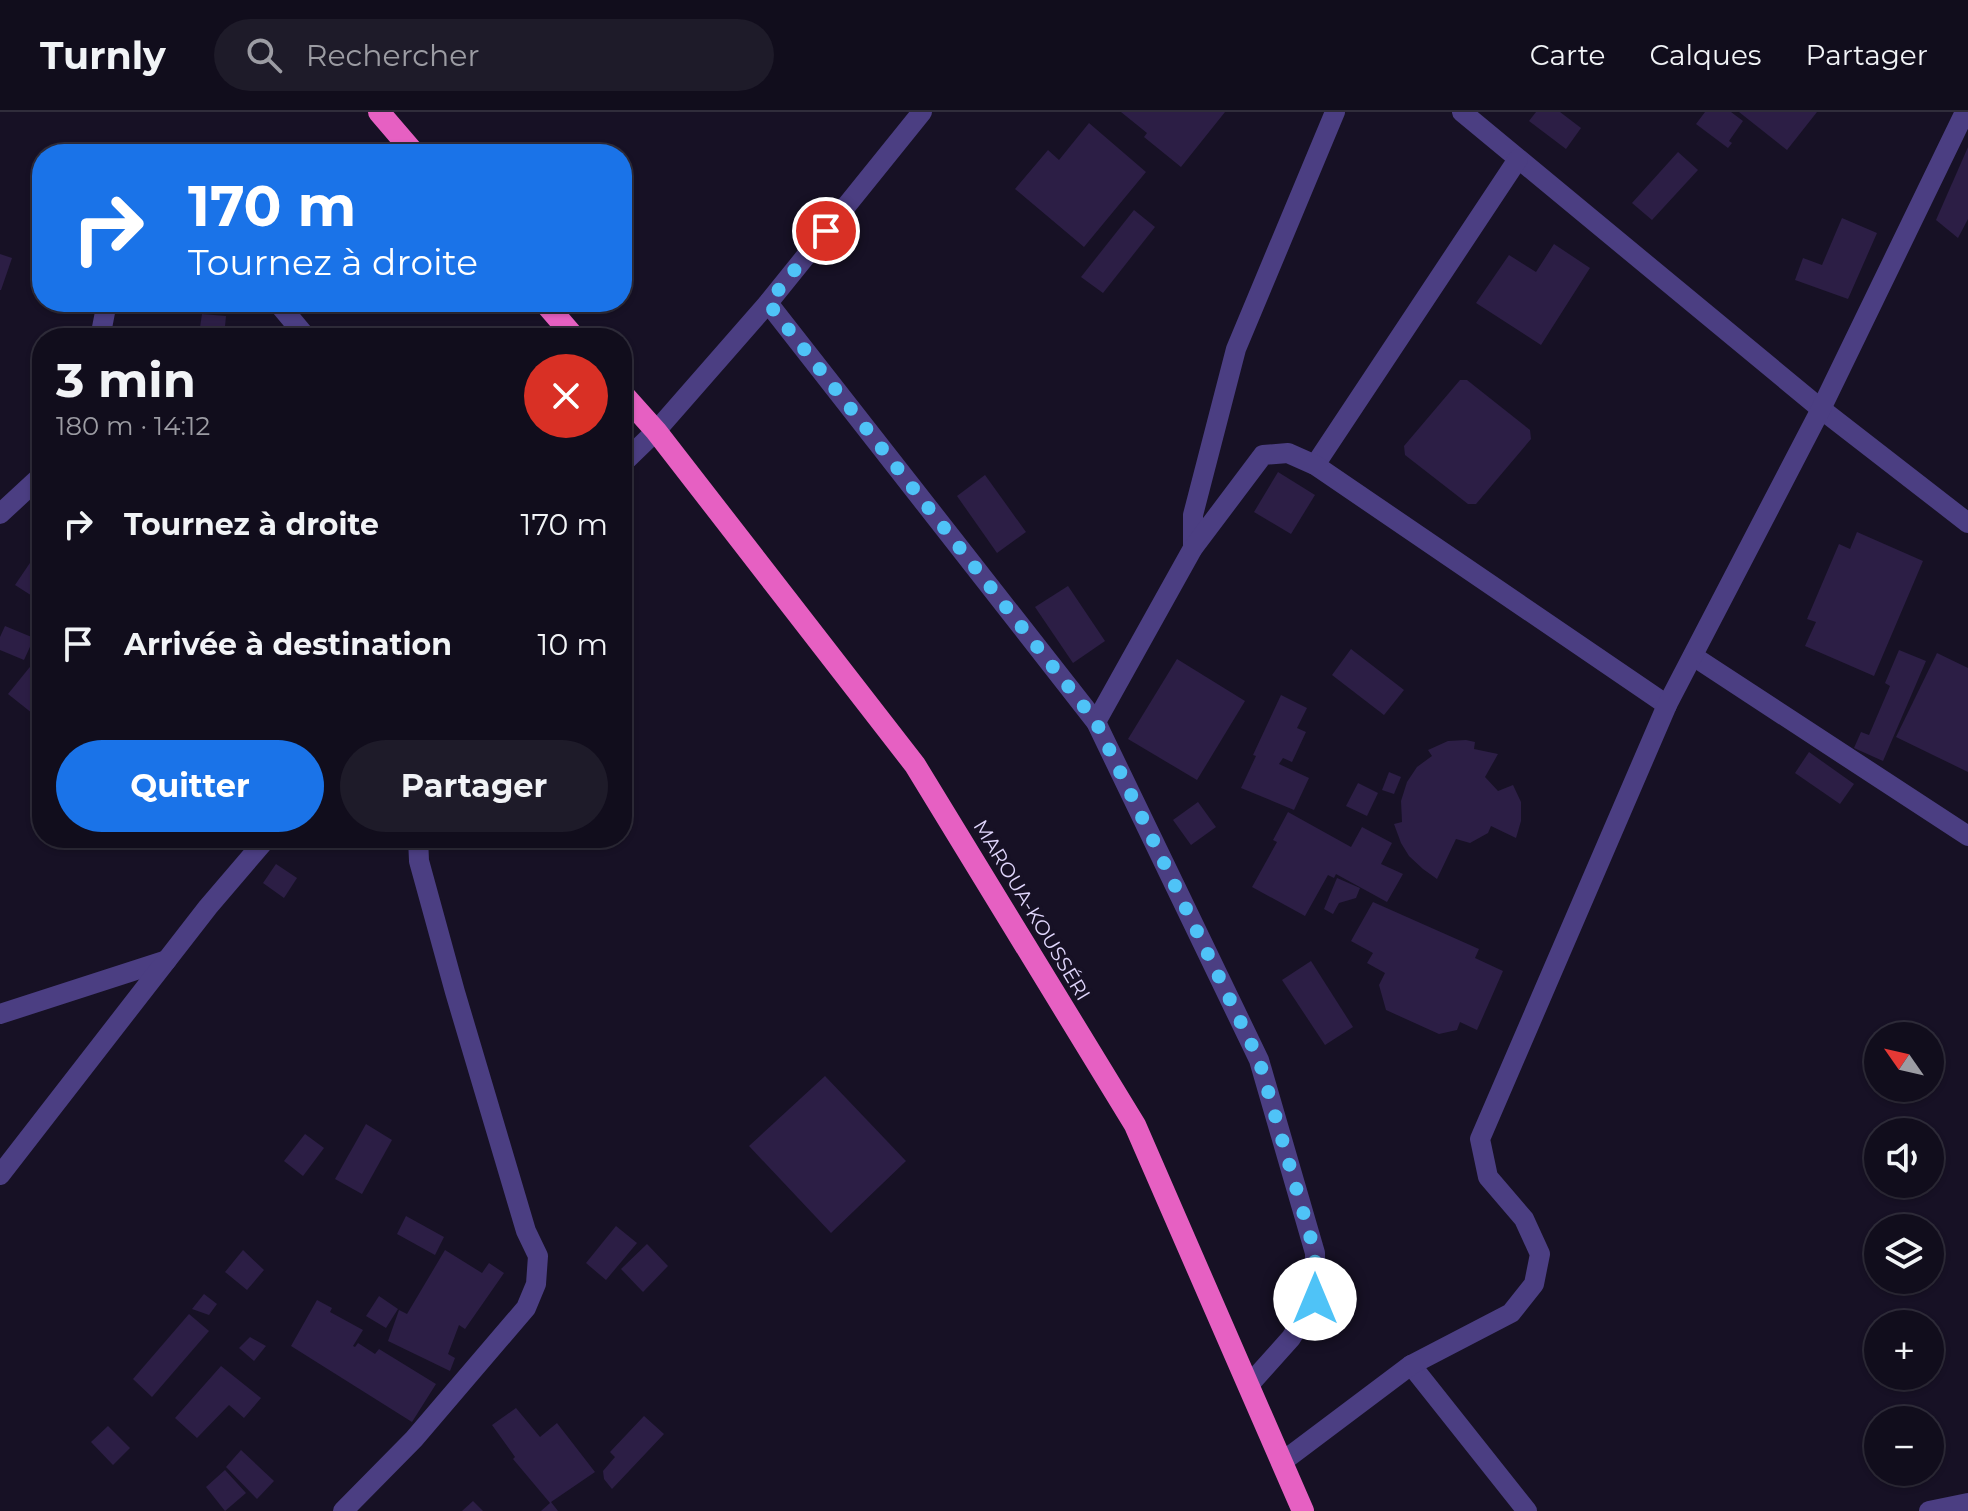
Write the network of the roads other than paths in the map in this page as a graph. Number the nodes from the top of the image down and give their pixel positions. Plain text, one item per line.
1 (379, 112) edge
2 (922, 112) edge
3 (1335, 112) edge
4 (1462, 112) edge
5 (1965, 112) edge
6 (406, 144) edge
7 (1518, 159) junction
8 (768, 303) junction
9 (285, 312) edge
10 (553, 312) edge
11 (299, 328) edge
12 (566, 328) edge
13 (632, 404) edge
14 (1821, 409) junction
15 (656, 431) junction
16 (632, 454) edge
17 (1315, 465) junction
18 (32, 484) edge
19 (0, 514) edge
20 (1968, 523) edge
21 (1193, 548) junction
22 (1693, 656) junction
23 (1667, 705) junction
24 (1096, 722) junction
25 (1968, 836) edge
26 (258, 848) edge
27 (418, 848) edge
28 (167, 960) junction
29 (0, 1014) edge
30 (0, 1175) edge
31 (1411, 1365) junction
32 (1248, 1386) junction
33 (1282, 1462) junction
34 (1968, 1503) edge
35 (343, 1511) edge
36 (1303, 1511) edge
37 (1527, 1511) edge
38 (1929, 1511) edge

1 - 6 highway
2 - 8 street
3 - 21 street
4 - 7 street
5 - 14 street
7 - 14 street
7 - 17 street
8 - 15 street
8 - 24 street
9 - 11 street
10 - 12 highway
13 - 15 highway, MAROUA-KOUSSÉRI
14 - 20 street
14 - 22 street
15 - 16 street
15 - 32 highway, MAROUA-KOUSSÉRI
17 - 21 street
17 - 23 street
18 - 19 street
21 - 24 street
22 - 23 street
22 - 25 street
23 - 31 street
24 - 32 street
26 - 28 street
27 - 35 street
28 - 29 street
28 - 30 street
31 - 33 street
31 - 37 street
32 - 33 highway, MAROUA-KOUSSÉRI
33 - 36 highway, MAROUA-KOUSSÉRI
34 - 38 street

